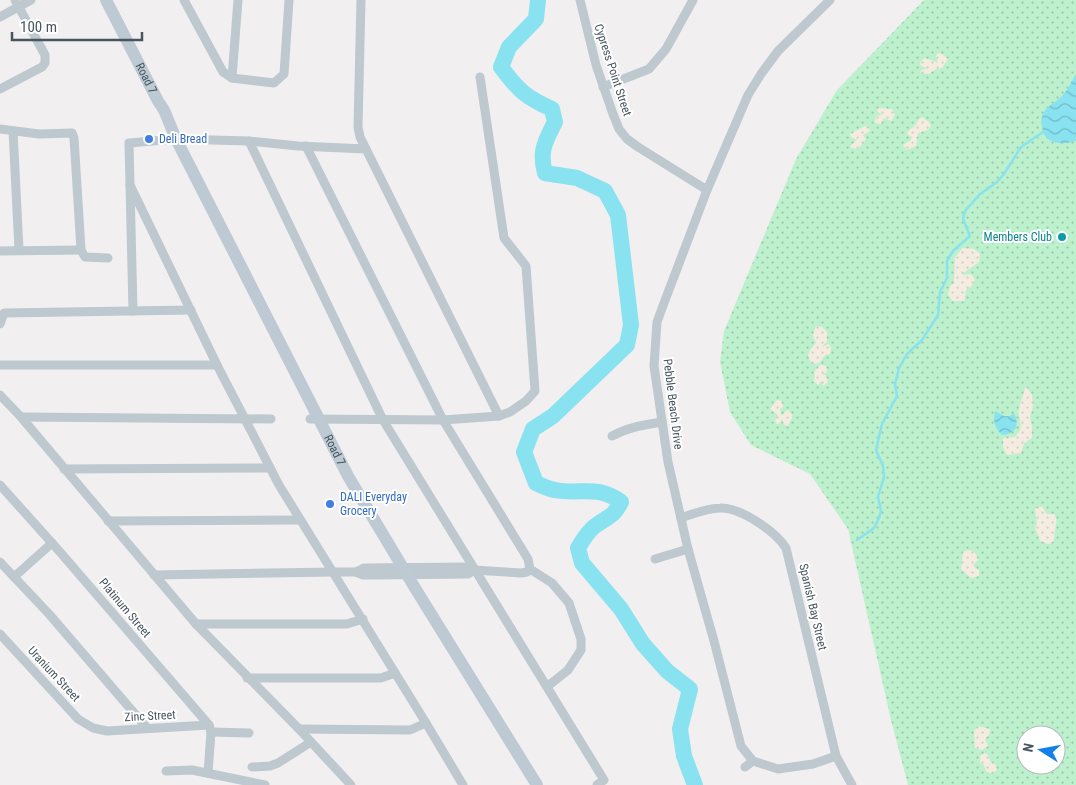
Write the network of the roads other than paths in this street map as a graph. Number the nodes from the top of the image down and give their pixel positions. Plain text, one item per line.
1 (31, 0) edge
2 (106, 0) edge
3 (184, 0) edge
4 (238, 0) edge
5 (290, 0) edge
6 (361, 0) edge
7 (580, 0) edge
8 (830, 0) edge
9 (689, 1) edge
10 (17, 4) edge
11 (0, 17) edge
12 (480, 77) dead end
13 (232, 78) junction
14 (603, 88) junction
15 (0, 90) edge
16 (0, 129) edge
17 (13, 131) junction
18 (174, 139) junction
19 (249, 142) junction
20 (306, 146) junction
21 (366, 149) junction
22 (130, 185) junction
23 (707, 190) junction
24 (20, 250) junction
25 (81, 250) junction
26 (0, 251) edge
27 (108, 258) dead end
28 (190, 310) junction
29 (133, 311) junction
30 (0, 324) edge
31 (0, 365) edge
32 (216, 365) junction
33 (0, 395) edge
34 (498, 416) junction
35 (21, 417) junction
36 (246, 419) junction
37 (271, 419) dead end
38 (314, 419) junction
39 (383, 420) junction
40 (443, 420) junction
41 (662, 422) junction
42 (612, 436) dead end
43 (270, 468) junction
44 (64, 469) junction
45 (0, 485) edge
46 (681, 518) junction
47 (299, 520) junction
48 (108, 521) junction
49 (52, 543) junction
50 (688, 549) junction
51 (655, 559) dead end
52 (0, 562) edge
53 (530, 569) junction
54 (474, 570) junction
55 (334, 572) junction
56 (403, 572) junction
57 (154, 575) junction
58 (14, 577) junction
59 (362, 619) junction
60 (196, 624) junction
61 (0, 634) edge
62 (396, 673) junction
63 (247, 678) junction
64 (548, 686) junction
65 (426, 723) junction
66 (92, 728) joint
67 (147, 728) junction
68 (210, 729) junction
69 (299, 729) junction
70 (249, 733) dead end
71 (311, 742) junction
72 (836, 756) junction
73 (753, 761) junction
74 (252, 767) dead end
75 (744, 767) dead end
76 (166, 771) dead end
77 (208, 773) junction
78 (264, 785) edge
79 (351, 785) edge
80 (463, 785) edge
81 (530, 785) edge
82 (537, 785) edge
83 (597, 785) edge
84 (852, 785) edge

1 - 10 street
2 - 18 street, Road 7
3 - 13 street
4 - 13 street
5 - 13 street
6 - 21 street
7 - 14 street, Cypress Point Street
8 - 23 street, Pebble Beach Drive
9 - 14 street
10 - 11 street
10 - 15 street
12 - 34 street
14 - 23 street, Cypress Point Street
16 - 17 street
17 - 24 street
17 - 25 street
18 - 19 street
18 - 22 street
18 - 38 street, Road 7
19 - 20 street
19 - 39 street
20 - 21 street
20 - 40 street
21 - 34 street
22 - 28 street
22 - 29 street
23 - 41 street, Pebble Beach Drive
24 - 25 street
24 - 26 street
25 - 27 street
28 - 29 street
28 - 32 street
29 - 30 street
31 - 32 street
32 - 36 street
33 - 35 street
34 - 40 street
35 - 36 street
35 - 44 street
36 - 37 street
36 - 43 street
38 - 39 street
38 - 56 street, Road 7
39 - 40 street
39 - 54 street
40 - 53 street
41 - 42 street
41 - 46 street, Pebble Beach Drive
43 - 44 street
43 - 47 street
44 - 48 street
45 - 49 street, Platinum Street
46 - 50 street, Pebble Beach Drive
46 - 72 street, Spanish Bay Street
47 - 48 street
47 - 55 street
48 - 57 street
49 - 58 street
49 - 68 street, Platinum Street
50 - 51 street
50 - 73 street, Pebble Beach Drive
52 - 58 street
53 - 54 street
53 - 64 street
54 - 56 street
54 - 64 street
55 - 56 street
55 - 57 street
55 - 59 street
56 - 81 street, Road 7
56 - 82 street, Road 7
57 - 60 street
58 - 67 street
59 - 60 street
59 - 62 street
60 - 63 street
61 - 66 street, Uranium Street
62 - 63 street
62 - 65 street
63 - 69 street
64 - 83 street
65 - 69 street
65 - 80 street
66 - 67 street, Zinc Street
67 - 68 street, Zinc Street
68 - 70 street, Zinc Street
68 - 77 street
69 - 71 street
71 - 74 street
71 - 79 street
72 - 73 street
72 - 84 street, Spanish Bay Street
73 - 75 street
76 - 77 street
77 - 78 street

